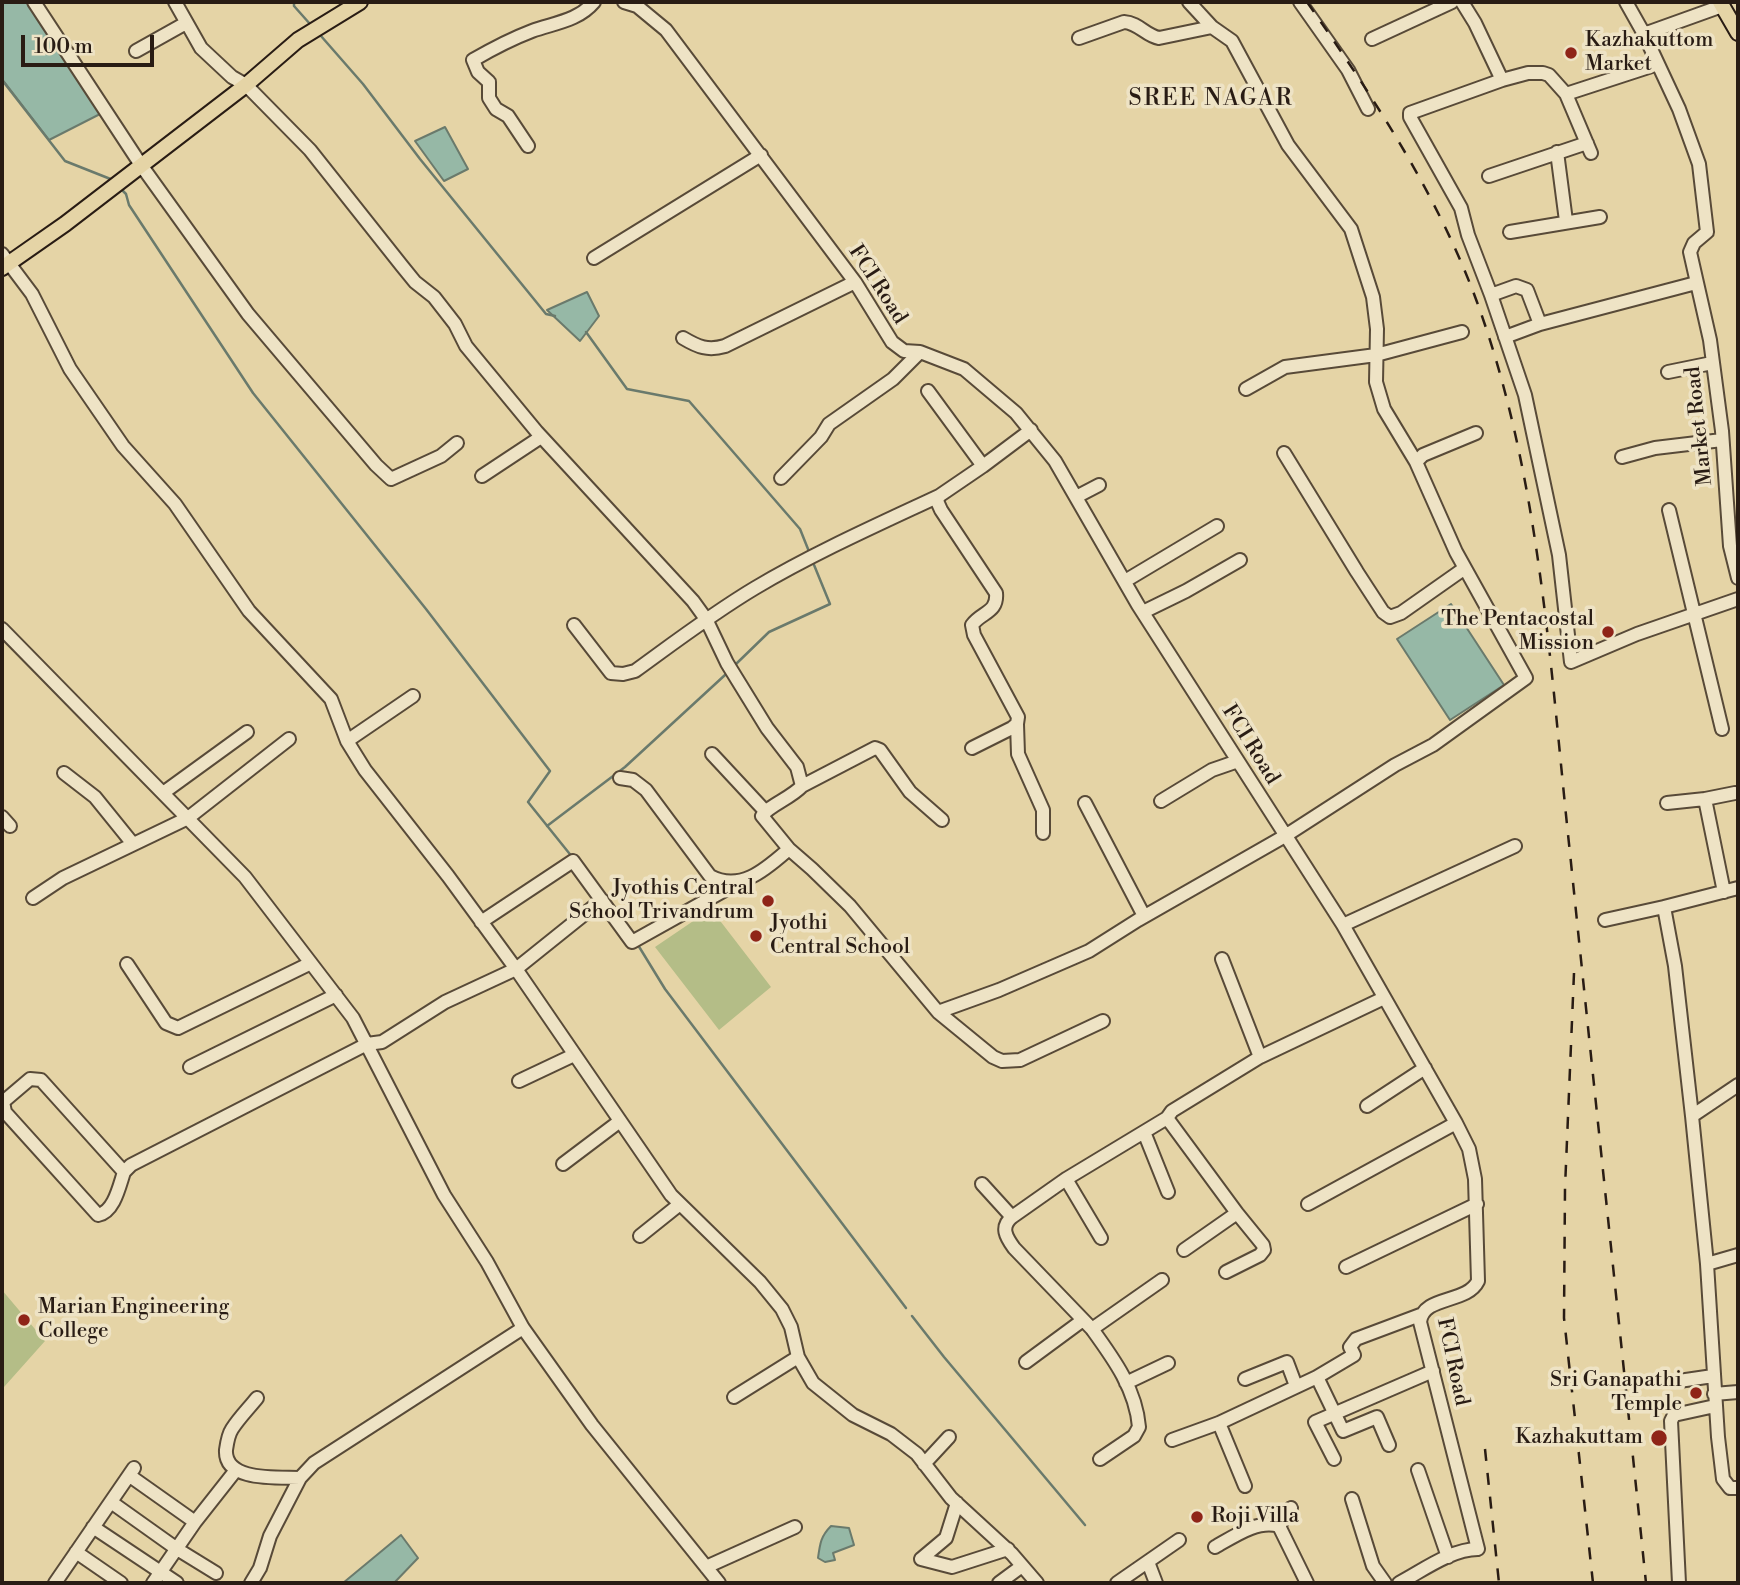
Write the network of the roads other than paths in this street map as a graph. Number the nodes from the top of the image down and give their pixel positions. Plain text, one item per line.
1 (34, 2) edge
2 (175, 2) edge
3 (360, 2) edge
4 (594, 2) edge
5 (624, 2) edge
6 (1189, 2) edge
7 (1300, 2) edge
8 (1452, 2) edge
9 (1462, 2) edge
10 (1626, 2) edge
11 (1721, 4) edge
12 (187, 23) junction
13 (1212, 27) junction
14 (1737, 28) edge
15 (1644, 34) junction
16 (1079, 38) dead end
17 (1372, 39) dead end
18 (136, 51) dead end
19 (1658, 64) junction
20 (1502, 80) junction
21 (246, 85) junction
22 (1566, 94) junction
23 (1368, 109) dead end
24 (528, 146) dead end
25 (1557, 152) junction
26 (761, 155) junction
27 (141, 165) junction
28 (1489, 176) dead end
29 (1600, 217) dead end
30 (1566, 221) junction
31 (1510, 232) dead end
32 (594, 258) dead end
33 (4, 261) edge
34 (855, 282) junction
35 (1696, 283) junction
36 (1492, 295) junction
37 (1539, 324) junction
38 (1462, 332) dead end
39 (1505, 337) junction
40 (683, 338) dead end
41 (920, 352) junction
42 (1376, 355) junction
43 (1712, 363) junction
44 (1668, 372) dead end
45 (1245, 389) dead end
46 (928, 391) dead end
47 (1031, 430) junction
48 (1476, 433) dead end
49 (541, 437) junction
50 (1722, 440) junction
51 (457, 443) dead end
52 (1284, 453) dead end
53 (1622, 457) dead end
54 (1416, 462) junction
55 (983, 466) junction
56 (482, 476) dead end
57 (780, 478) dead end
58 (1100, 485) dead end
59 (939, 496) junction
60 (1076, 496) junction
61 (1670, 510) dead end
62 (1217, 526) dead end
63 (1240, 560) dead end
64 (1465, 568) junction
65 (1738, 578) edge
66 (1125, 581) junction
67 (1738, 599) edge
68 (1143, 612) junction
69 (1695, 613) junction
70 (706, 619) junction
71 (574, 625) dead end
72 (2, 629) edge
73 (413, 696) dead end
74 (1017, 724) junction
75 (1722, 729) dead end
76 (247, 732) dead end
77 (289, 739) dead end
78 (347, 741) junction
79 (972, 748) dead end
80 (712, 754) dead end
81 (1238, 761) junction
82 (64, 773) dead end
83 (620, 778) dead end
84 (802, 786) junction
85 (163, 793) junction
86 (1735, 793) dead end
87 (1705, 799) junction
88 (1161, 801) dead end
89 (1085, 803) dead end
90 (1667, 803) dead end
91 (765, 811) junction
92 (188, 818) junction
93 (942, 820) dead end
94 (1044, 833) dead end
95 (1285, 836) junction
96 (133, 844) junction
97 (1515, 846) dead end
98 (789, 849) junction
99 (1738, 888) edge
100 (725, 890) dead end
101 (1724, 892) junction
102 (33, 898) dead end
103 (602, 901) junction
104 (1664, 907) junction
105 (1144, 916) junction
106 (1605, 920) dead end
107 (481, 922) junction
108 (1343, 925) junction
109 (1222, 959) dead end
110 (311, 963) junction
111 (127, 964) dead end
112 (516, 969) junction
113 (336, 995) junction
114 (1384, 998) junction
115 (938, 1012) junction
116 (1103, 1021) dead end
117 (367, 1044) junction
118 (574, 1055) junction
119 (1260, 1057) junction
120 (190, 1067) dead end
121 (1425, 1068) junction
122 (519, 1081) dead end
123 (1738, 1085) edge
124 (1367, 1106) dead end
125 (1692, 1116) junction
126 (1167, 1118) junction
127 (620, 1121) junction
128 (1456, 1123) junction
129 (1144, 1132) junction
130 (563, 1164) dead end
131 (124, 1172) junction
132 (1066, 1179) junction
133 (982, 1184) dead end
134 (1168, 1192) dead end
135 (680, 1204) junction
136 (1308, 1204) dead end
137 (1477, 1204) junction
138 (1237, 1213) junction
139 (1012, 1217) junction
140 (640, 1236) dead end
141 (1101, 1238) dead end
142 (1184, 1250) dead end
143 (1738, 1255) edge
144 (1707, 1264) junction
145 (1346, 1267) dead end
146 (1226, 1272) dead end
147 (1161, 1280) dead end
148 (1420, 1315) junction
149 (1087, 1324) junction
150 (523, 1328) junction
151 (798, 1357) junction
152 (1026, 1362) dead end
153 (1168, 1363) dead end
154 (1433, 1371) junction
155 (1713, 1376) junction
156 (1317, 1377) junction
157 (1245, 1379) dead end
158 (1679, 1381) dead end
159 (1126, 1383) junction
160 (1296, 1386) junction
161 (1738, 1392) edge
162 (734, 1397) dead end
163 (257, 1398) dead end
164 (1715, 1400) junction
165 (1334, 1412) junction
166 (1219, 1423) junction
167 (949, 1437) dead end
168 (1172, 1440) dead end
169 (1389, 1445) dead end
170 (1100, 1459) dead end
171 (1334, 1459) dead end
172 (924, 1464) junction
173 (236, 1470) junction
174 (1418, 1470) dead end
175 (300, 1478) junction
176 (1244, 1486) dead end
177 (1738, 1488) edge
178 (1352, 1499) dead end
179 (111, 1502) junction
180 (957, 1503) junction
181 (1291, 1508) dead end
182 (195, 1522) junction
183 (1279, 1526) junction
184 (93, 1527) junction
185 (795, 1527) dead end
186 (1179, 1541) dead end
187 (1215, 1547) dead end
188 (177, 1549) junction
189 (1008, 1549) junction
190 (76, 1552) junction
191 (1448, 1557) junction
192 (1148, 1562) junction
193 (1023, 1566) junction
194 (706, 1567) junction
195 (216, 1573) dead end
196 (157, 1578) edge
197 (60, 1581) edge
198 (121, 1583) edge
199 (177, 1583) edge
200 (251, 1583) edge
201 (719, 1583) edge
202 (999, 1583) edge
203 (1037, 1583) edge
204 (1117, 1583) edge
205 (1156, 1583) edge
206 (1307, 1583) edge
207 (1385, 1583) edge
208 (1399, 1583) edge
209 (1679, 1583) edge

1 - 27 street
2 - 12 street
3 - 21 main road
4 - 24 street
5 - 26 street, FCI Road
6 - 13 street
7 - 23 street
8 - 17 street
9 - 20 street
10 - 15 street, Market Road
11 - 14 main road
11 - 15 street
12 - 18 street
12 - 21 street
13 - 16 street
13 - 42 street
15 - 19 street, Market Road
19 - 22 street
19 - 35 street, Market Road
20 - 22 street
20 - 36 street
21 - 27 main road
21 - 49 street
22 - 25 street
25 - 28 street
25 - 30 street
26 - 32 street
26 - 34 street, FCI Road
27 - 33 main road
27 - 51 street
29 - 30 street
30 - 31 street
33 - 78 street
34 - 40 street
34 - 41 street, FCI Road
35 - 37 street
35 - 43 street, Market Road
36 - 37 street
36 - 39 street
37 - 39 street
38 - 42 street
39 - 69 street
41 - 47 street, FCI Road
41 - 57 street
42 - 45 street
42 - 54 street
43 - 44 street
43 - 50 street, Market Road
46 - 55 street
47 - 55 street
47 - 60 street, FCI Road
48 - 54 street
49 - 56 street
49 - 70 street
50 - 53 street
50 - 65 street, Market Road
52 - 64 street
54 - 64 street
55 - 59 street
58 - 60 street
59 - 70 street
59 - 74 street
60 - 66 street, FCI Road
61 - 69 street
62 - 66 street
63 - 68 street
64 - 95 street
66 - 68 street, FCI Road
67 - 69 street
68 - 81 street, FCI Road
69 - 75 street
70 - 71 street
70 - 84 street
72 - 85 street
73 - 78 street
74 - 79 street
74 - 94 street
76 - 85 street
77 - 92 street
78 - 107 street
80 - 91 street
81 - 88 street
81 - 95 street, FCI Road
82 - 96 street
83 - 98 street
84 - 91 street
84 - 93 street
85 - 92 street
86 - 87 street
87 - 90 street
87 - 101 street
89 - 105 street
91 - 98 street
92 - 96 street
92 - 110 street
95 - 105 street
95 - 108 street, FCI Road
96 - 102 street
97 - 108 street
98 - 115 street
99 - 101 street
100 - 103 street
101 - 104 street
103 - 107 street
103 - 112 street
104 - 106 street
104 - 125 street
105 - 115 street
107 - 112 street
108 - 114 street, FCI Road
109 - 119 street
110 - 111 street
110 - 113 street
112 - 117 street
112 - 118 street
113 - 117 street
113 - 120 street
114 - 119 street
114 - 121 street, FCI Road
115 - 116 street
117 - 131 street
117 - 150 street
118 - 122 street
118 - 127 street
119 - 126 street
121 - 124 street
121 - 128 street, FCI Road
123 - 125 street
125 - 144 street
126 - 129 street
126 - 138 street
127 - 130 street
127 - 135 street
128 - 136 street
128 - 137 street, FCI Road
129 - 132 street
129 - 134 street
131 - 131 street
132 - 139 street
132 - 141 street
133 - 139 street
135 - 140 street
135 - 151 street
137 - 145 street
137 - 148 street, FCI Road
138 - 142 street
138 - 146 street
139 - 149 street
143 - 144 street
144 - 155 street
147 - 149 street
148 - 154 street, FCI Road
148 - 156 street
149 - 152 street
149 - 159 street
150 - 175 street
150 - 194 street
151 - 162 street
151 - 172 street
153 - 159 street
154 - 165 street
154 - 191 street, FCI Road
155 - 158 street
155 - 164 street
156 - 160 street
156 - 165 street
157 - 160 street
159 - 170 street
160 - 166 street
161 - 164 street
163 - 173 street
164 - 177 street
164 - 209 street
165 - 169 street
165 - 171 street
166 - 168 street
166 - 176 street
167 - 172 street
172 - 180 street
173 - 175 street
173 - 182 street
174 - 191 street
175 - 200 street
178 - 207 street
179 - 182 street
179 - 184 street
179 - 188 street
180 - 189 street
180 - 189 street
181 - 183 street
182 - 188 street
183 - 187 street
183 - 206 street
184 - 190 street
184 - 196 street
185 - 194 street
186 - 192 street
188 - 195 street
188 - 196 street
189 - 193 street
190 - 197 street
190 - 198 street
191 - 208 street, FCI Road
192 - 204 street
192 - 205 street
193 - 202 street
193 - 203 street
194 - 201 street
196 - 199 street

